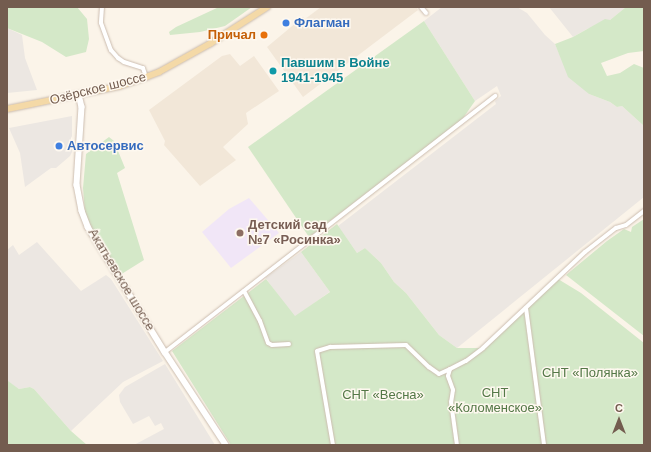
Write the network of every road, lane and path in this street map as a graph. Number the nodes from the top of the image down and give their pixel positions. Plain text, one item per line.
1 (102, 7) edge
2 (266, 7) edge
3 (421, 7) edge
4 (426, 13) dead end
5 (146, 77) junction
6 (79, 95) junction
7 (495, 96) dead end
8 (7, 110) edge
9 (644, 211) edge
10 (244, 291) junction
11 (526, 308) junction
12 (289, 344) dead end
13 (165, 352) junction
14 (450, 370) junction
15 (226, 445) edge
16 (333, 445) edge
17 (457, 445) edge
18 (544, 445) edge

1 - 5 street
2 - 5 main road, Озёрское шоссе
3 - 4 street
5 - 6 main road, Озёрское шоссе
6 - 8 main road, Озёрское шоссе
6 - 13 main road, Акатьевское шоссе
7 - 10 street
9 - 11 street
10 - 12 street
10 - 13 street
11 - 14 street
11 - 18 street
13 - 15 main road, Акатьевское шоссе
14 - 16 street
14 - 17 street

